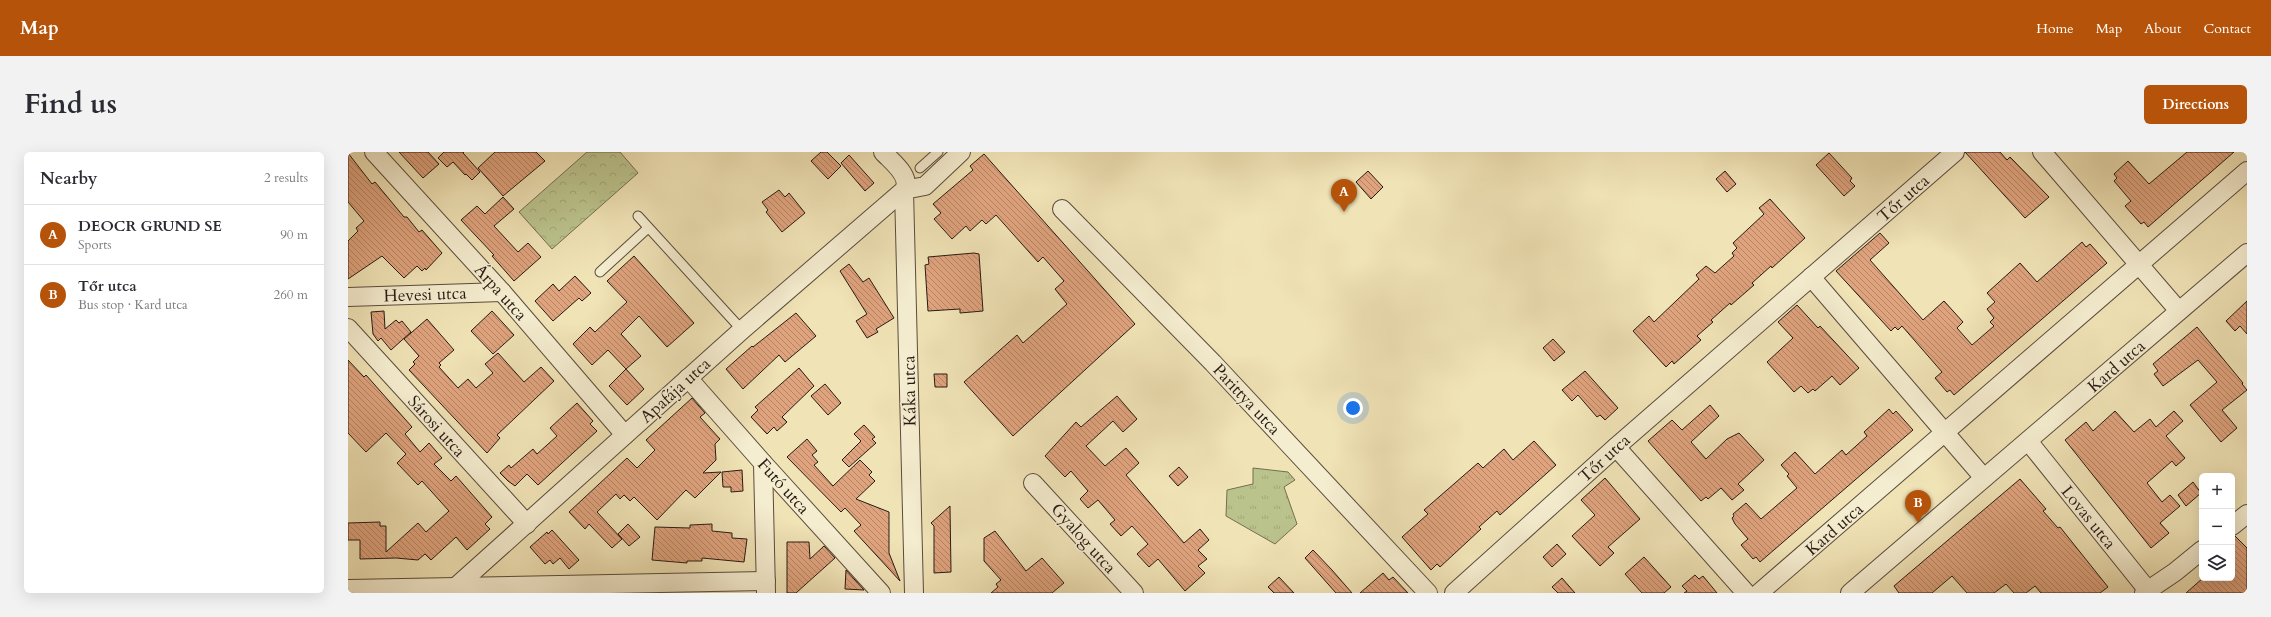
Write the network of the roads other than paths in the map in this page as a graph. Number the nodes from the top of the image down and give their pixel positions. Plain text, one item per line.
1 (374, 152) edge
2 (883, 152) edge
3 (938, 152) edge
4 (961, 152) edge
5 (1955, 152) edge
6 (2042, 152) edge
7 (920, 168) dead end
8 (2247, 171) edge
9 (903, 182) junction
10 (1062, 209) dead end
11 (638, 216) dead end
12 (648, 228) junction
13 (2247, 253) edge
14 (2140, 264) junction
15 (600, 272) dead end
16 (1812, 278) junction
17 (502, 292) junction
18 (348, 297) edge
19 (2179, 311) junction
20 (348, 328) edge
21 (742, 330) junction
22 (688, 378) junction
23 (1945, 433) junction
24 (625, 434) junction
25 (2028, 442) junction
26 (1616, 447) junction
27 (763, 463) junction
28 (1984, 478) junction
29 (1033, 483) dead end
30 (2247, 514) edge
31 (527, 524) junction
32 (2235, 524) edge
33 (2199, 552) edge
34 (766, 587) edge
35 (348, 589) edge
36 (454, 589) edge
37 (2147, 592) edge
38 (881, 593) edge
39 (914, 593) edge
40 (1134, 593) edge
41 (1428, 593) edge
42 (1454, 593) edge
43 (1746, 593) edge
44 (1758, 593) edge
45 (1850, 593) edge

1 - 17 street, Árpa utca
2 - 9 street
3 - 7 lane
4 - 9 street
5 - 16 street, Tőr utca
6 - 14 street
8 - 14 street, Kard utca
9 - 21 street, Apafája utca
9 - 39 street, Káka utca
10 - 41 street, Parittya utca
11 - 12 lane
12 - 15 lane
12 - 21 lane
13 - 19 street, Kard utca
14 - 19 street
14 - 23 street, Kard utca
16 - 23 street
16 - 26 street, Tőr utca
17 - 18 street, Hevesi utca
17 - 24 street, Árpa utca
19 - 25 street, Kard utca
20 - 31 street, Sárosi utca
21 - 22 street, Apafája utca
22 - 24 street, Apafája utca
22 - 27 street, Futó utca
23 - 28 street
23 - 44 street, Kard utca
24 - 31 street, Apafája utca
25 - 28 street, Kard utca
25 - 37 street, Lovas utca
26 - 42 street, Tőr utca
26 - 43 street
27 - 34 street
27 - 38 street, Futó utca
28 - 45 street, Kard utca
29 - 40 street, Gyalog utca
30 - 32 street
31 - 36 street, Apafája utca
33 - 37 street
34 - 36 street
35 - 36 street

